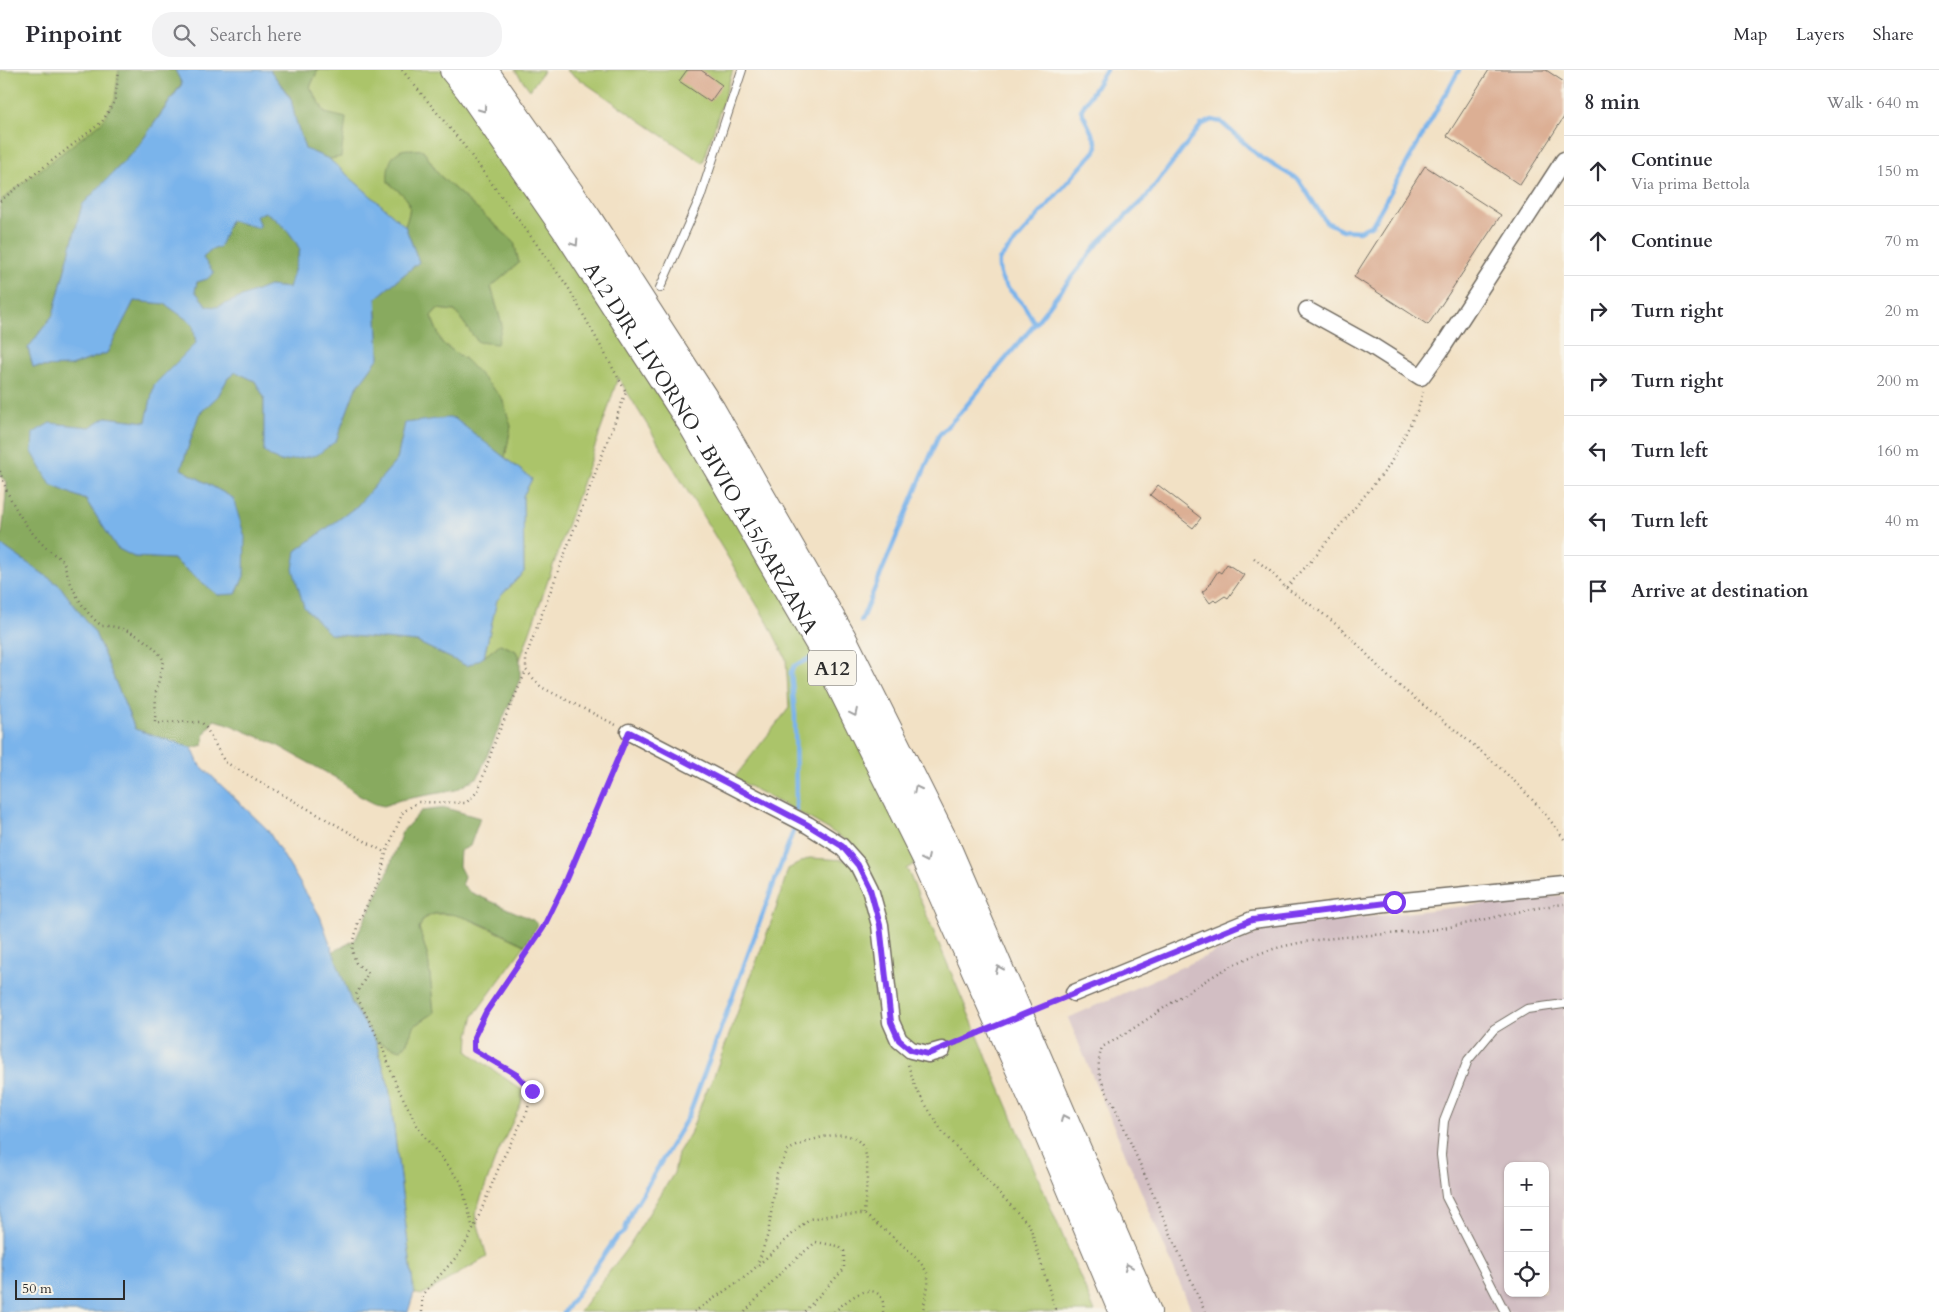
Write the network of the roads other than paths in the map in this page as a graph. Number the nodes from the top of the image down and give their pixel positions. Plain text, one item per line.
1 (454, 70) edge
2 (483, 70) edge
3 (742, 70) edge
4 (1564, 160) edge
5 (660, 288) dead end
6 (1307, 310) dead end
7 (629, 732) road end
8 (1564, 885) edge
9 (1074, 992) road end
10 (1564, 1004) edge
11 (942, 1050) road end
12 (1124, 1312) edge
13 (1147, 1312) edge
14 (1505, 1312) edge

1 -> 12 highway, A12 DIR. LIVORNO - BIVIO A15/SARZANA / A12
13 -> 2 highway, A12
3 - 5 lane
4 - 6 street
7 - 11 street
8 - 9 street
10 - 14 lane

